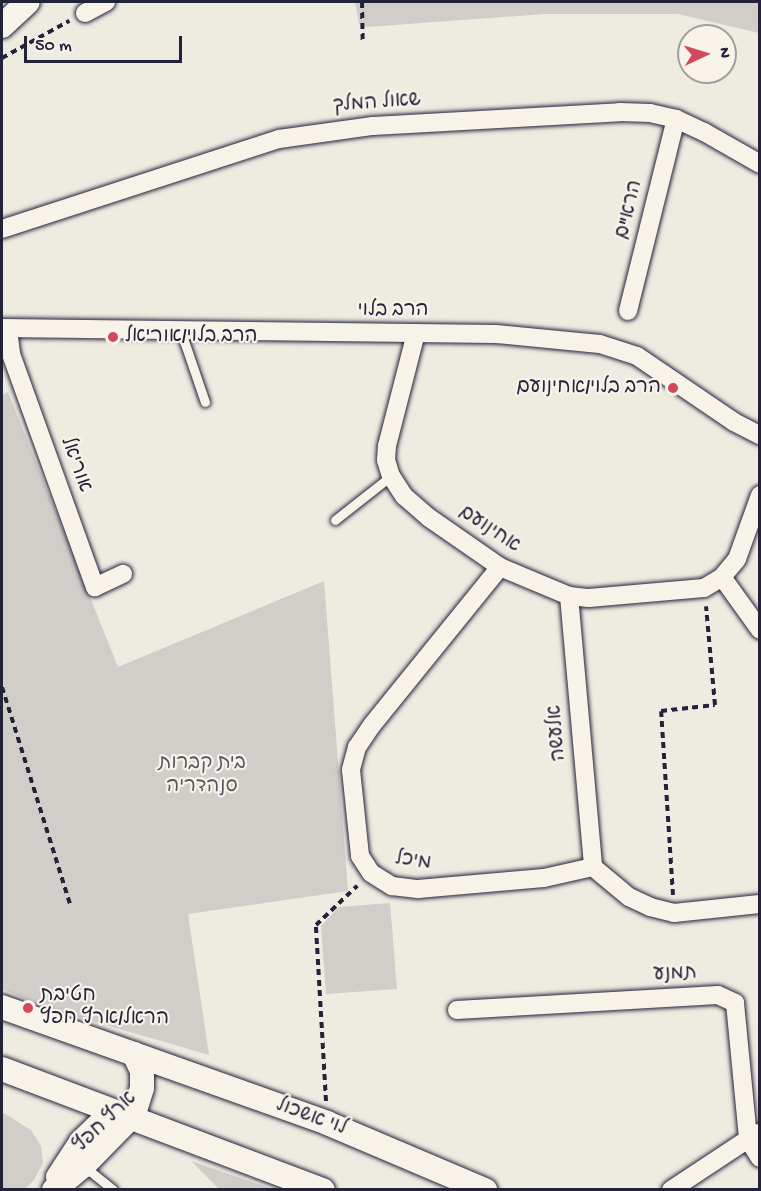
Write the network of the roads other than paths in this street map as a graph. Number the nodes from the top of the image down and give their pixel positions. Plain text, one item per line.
1 (28, 2) edge
2 (106, 2) edge
3 (85, 13) road end
4 (2, 26) edge
5 (676, 119) junction
6 (759, 164) edge
7 (2, 230) edge
8 (628, 311) dead end
9 (5, 329) edge
10 (181, 332) junction
11 (416, 333) junction
12 (205, 402) dead end
13 (759, 435) edge
14 (391, 476) junction
15 (759, 495) edge
16 (335, 520) dead end
17 (500, 567) junction
18 (123, 574) dead end
19 (722, 577) junction
20 (569, 596) junction
21 (759, 630) edge
22 (592, 867) junction
23 (759, 904) edge
24 (2, 1007) edge
25 (457, 1010) dead end
26 (134, 1054) junction
27 (171, 1067) junction
28 (2, 1069) edge
29 (142, 1088) junction
30 (121, 1116) junction
31 (754, 1135) edge
32 (759, 1158) edge
33 (83, 1166) junction
34 (52, 1190) edge
35 (113, 1190) edge
36 (323, 1190) edge
37 (485, 1190) edge
38 (671, 1190) edge

1 - 4 street
2 - 3 street
5 - 6 street, שאול המלך
5 - 7 street, שאול המלך
5 - 8 street, הרא"ם
9 - 10 street, הרב בלוי
9 - 18 street, אוריאל
10 - 11 street, הרב בלוי
10 - 12 lane
11 - 13 street, הרב בלוי
11 - 14 street, אחינועם
14 - 16 lane
14 - 17 street, אחינועם
15 - 19 street, אחינועם
17 - 20 street, אחינועם
17 - 22 street, מיכל
19 - 20 street, אחינועם
19 - 21 street
20 - 22 street, אלעשה
22 - 23 street
24 - 26 street, לוי אשכול
25 - 31 street, תמנע
26 - 27 street, לוי אשכול
26 - 29 street, ארץ חפץ
27 - 29 street, ארץ חפץ
27 - 37 street, לוי אשכול
28 - 30 street
29 - 30 street, ארץ חפץ
30 - 33 street, ארץ חפץ
30 - 34 street, ארץ חפץ
30 - 36 street
31 - 32 street, תמנע
31 - 38 street
33 - 34 street, ארץ חפץ
33 - 35 lane

